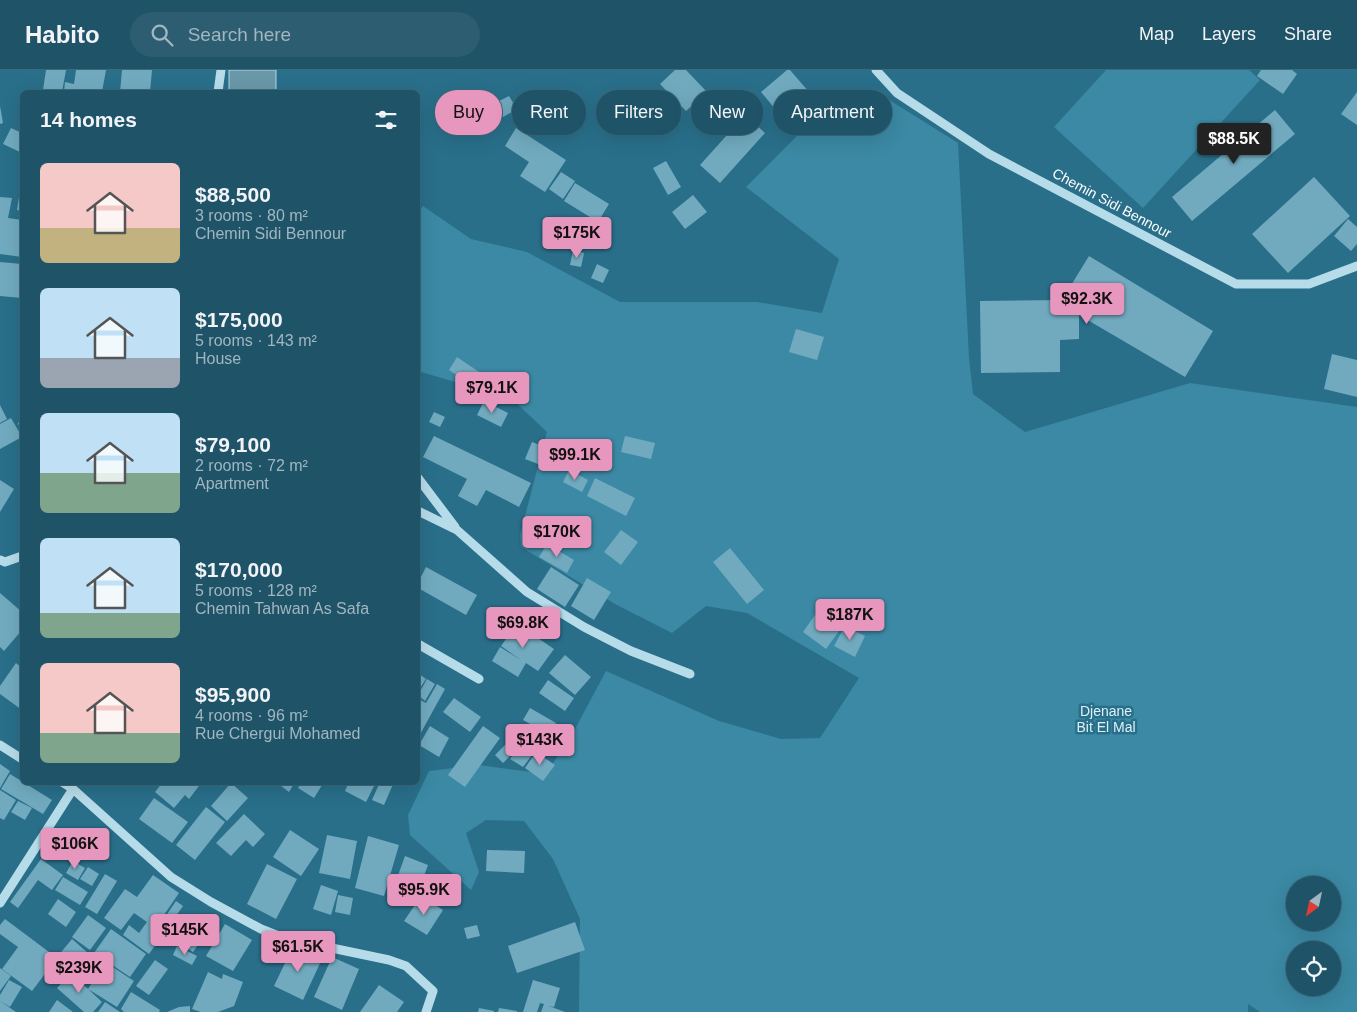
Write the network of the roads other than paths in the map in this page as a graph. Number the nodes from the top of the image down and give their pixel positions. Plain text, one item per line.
1 (220, 70) edge
2 (876, 70) edge
3 (218, 90) edge
4 (1357, 266) edge
5 (420, 481) edge
6 (420, 512) edge
7 (457, 530) junction
8 (20, 557) edge
9 (0, 560) edge
10 (420, 645) edge
11 (690, 674) dead end
12 (479, 679) dead end
13 (0, 745) edge
14 (20, 758) edge
15 (67, 785) edge
16 (73, 789) junction
17 (0, 903) edge
18 (426, 1012) edge

1 - 3 street
2 - 4 street, Chemin Sidi Bennour
5 - 7 street
6 - 7 street
7 - 11 street
8 - 9 street
10 - 12 street
13 - 14 street
15 - 16 street
16 - 17 street
16 - 18 street

